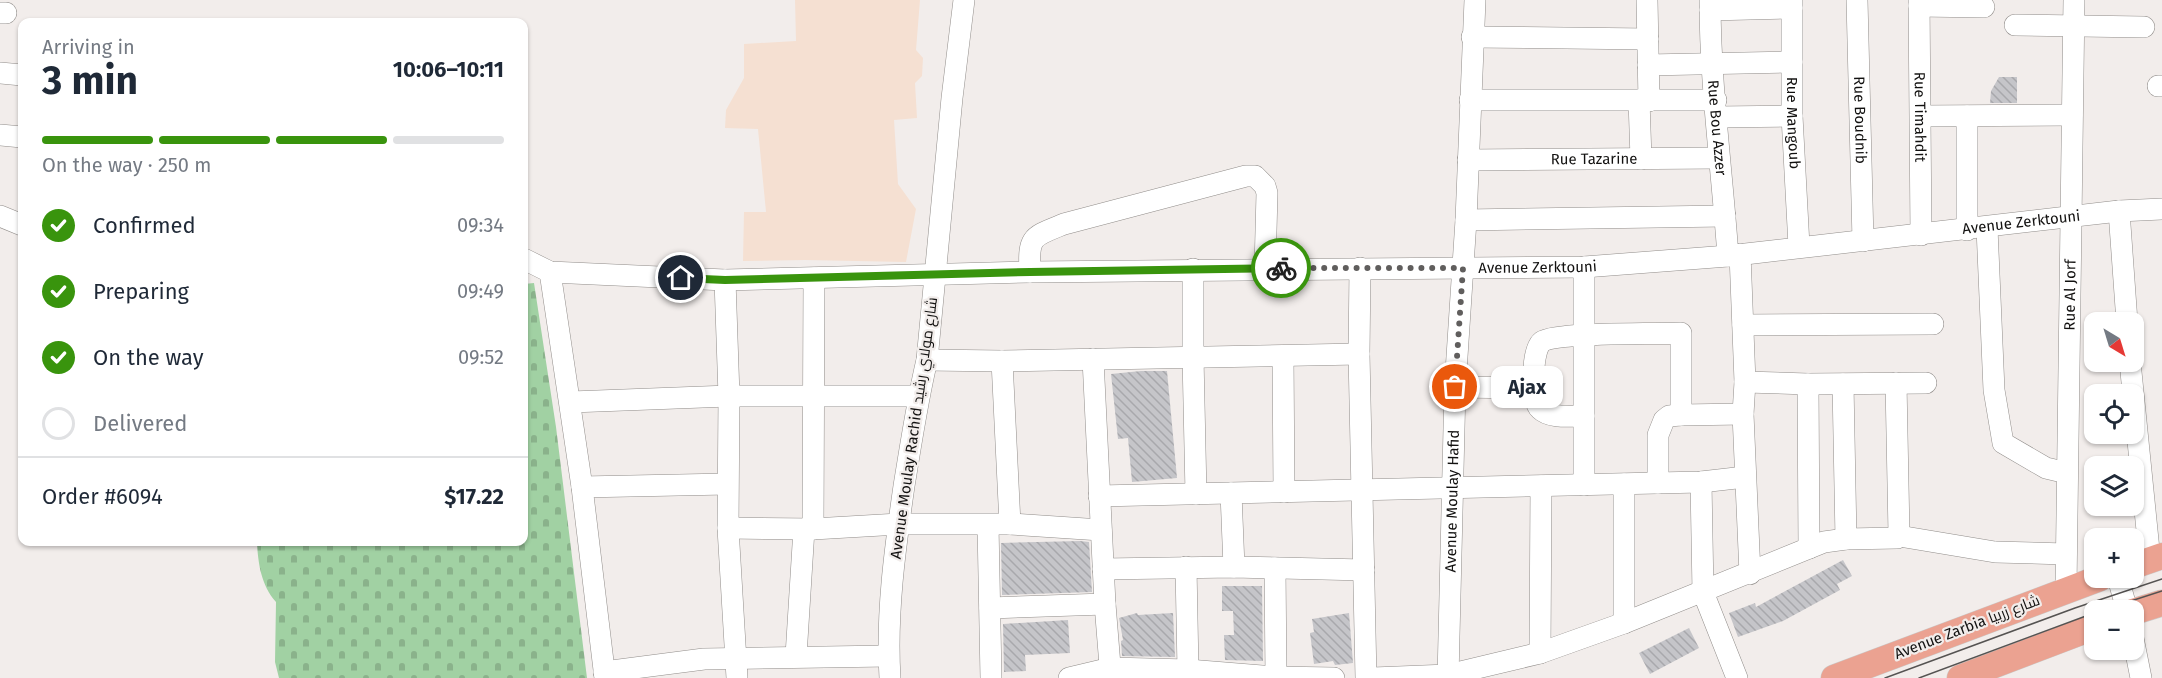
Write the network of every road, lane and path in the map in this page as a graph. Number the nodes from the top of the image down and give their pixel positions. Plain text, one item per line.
1 (964, 0) edge
2 (1474, 0) edge
3 (1647, 0) edge
4 (1857, 0) edge
5 (2074, 0) edge
6 (1919, 3) edge
7 (1792, 4) edge
8 (1710, 5) edge
9 (1984, 7) dead end
10 (2015, 25) dead end
11 (2074, 27) junction
12 (2144, 27) dead end
13 (1472, 37) junction
14 (1648, 39) junction
15 (1792, 62) junction
16 (1711, 64) junction
17 (1648, 65) junction
18 (0, 73) edge
19 (18, 75) edge
20 (1470, 100) junction
21 (1644, 100) junction
22 (1717, 109) junction
23 (2072, 115) junction
24 (1792, 116) junction
25 (1921, 116) junction
26 (1967, 116) junction
27 (0, 135) edge
28 (18, 137) edge
29 (1719, 158) junction
30 (1641, 159) junction
31 (1468, 160) junction
32 (2162, 209) edge
33 (2119, 211) junction
34 (0, 216) edge
35 (1725, 216) junction
36 (2070, 218) junction
37 (1466, 220) junction
38 (18, 223) edge
39 (1977, 229) junction
40 (1921, 235) junction
41 (1863, 241) junction
42 (1798, 246) junction
43 (1734, 255) junction
44 (528, 261) edge
45 (1584, 267) junction
46 (1265, 268) junction
47 (1360, 268) junction
48 (1463, 268) junction
49 (1193, 269) junction
50 (550, 272) junction
51 (1030, 272) junction
52 (935, 275) junction
53 (814, 278) junction
54 (725, 280) junction
55 (2126, 312) edge
56 (1933, 324) dead end
57 (1743, 325) junction
58 (1584, 335) junction
59 (1359, 354) junction
60 (1283, 356) junction
61 (1193, 357) junction
62 (1093, 359) junction
63 (927, 360) junction
64 (1002, 361) junction
65 (2131, 372) edge
66 (1745, 382) junction
67 (1896, 383) junction
68 (1926, 383) dead end
69 (1808, 384) junction
70 (1843, 384) junction
71 (1455, 387) junction
72 (1535, 388) junction
73 (729, 396) junction
74 (919, 396) junction
75 (813, 397) junction
76 (571, 402) junction
77 (1743, 414) junction
78 (1681, 415) junction
79 (1584, 416) junction
80 (2067, 473) junction
81 (1745, 477) junction
82 (1701, 482) junction
83 (1658, 483) junction
84 (727, 484) junction
85 (1624, 484) junction
86 (1584, 485) junction
87 (1541, 486) junction
88 (582, 487) junction
89 (1453, 489) junction
90 (1362, 491) junction
91 (1284, 492) junction
92 (1231, 493) junction
93 (1196, 494) junction
94 (1099, 496) junction
95 (898, 524) junction
96 (1010, 524) junction
97 (988, 525) junction
98 (728, 528) junction
99 (809, 529) junction
100 (1101, 530) junction
101 (1899, 536) junction
102 (1845, 539) junction
103 (1809, 548) junction
104 (2066, 554) junction
105 (2148, 561) edge
106 (1186, 567) junction
107 (1234, 567) junction
108 (1275, 568) junction
109 (1103, 569) junction
110 (1364, 570) junction
111 (1750, 574) junction
112 (2084, 583) edge
113 (2066, 589) junction
114 (1702, 592) junction
115 (2162, 603) edge
116 (1105, 604) junction
117 (990, 608) junction
118 (2144, 609) edge
119 (1624, 623) junction
120 (2084, 631) edge
121 (1540, 653) junction
122 (796, 656) junction
123 (888, 656) junction
124 (2137, 660) edge
125 (737, 668) edge
126 (1188, 670) junction
127 (1111, 673) edge
128 (604, 675) edge
129 (1448, 676) edge
130 (1276, 677) edge
131 (890, 678) edge
132 (991, 678) edge
133 (1069, 678) edge
134 (1334, 678) edge
135 (1366, 678) edge
136 (1373, 678) edge
137 (1737, 678) edge
138 (1834, 678) edge
139 (1960, 678) edge
140 (2141, 678) edge

1 - 52 street, Avenue Moulay Rachid شارع مولاي رشيد
2 - 13 street, Avenue Moulay Hafid
3 - 14 street
4 - 41 street, Rue Boudnib
5 - 11 street, Rue Al Jorf
6 - 9 street
6 - 25 street, Rue Timahdit
7 - 8 street
7 - 15 street, Rue Mangoub
8 - 16 street, Rue Bou Azzer
10 - 11 street
11 - 12 street
11 - 23 street, Rue Al Jorf
13 - 14 street
13 - 20 street, Avenue Moulay Hafid
14 - 17 street
15 - 16 street
15 - 24 street, Rue Mangoub
16 - 17 street
16 - 22 street, Rue Bou Azzer
17 - 21 street
18 - 19 street
20 - 21 street
20 - 31 street, Avenue Moulay Hafid
21 - 22 street
21 - 30 street
22 - 24 street
22 - 29 street, Rue Bou Azzer
23 - 26 street
23 - 36 street, Rue Al Jorf
24 - 42 street, Rue Mangoub
25 - 26 street
25 - 40 street, Rue Timahdit
26 - 39 street
27 - 28 street
29 - 30 street, Rue Tazarine
29 - 35 street, Rue Bou Azzer
30 - 31 street, Rue Tazarine
31 - 37 street, Avenue Moulay Hafid
32 - 33 street, Avenue Zerktouni
33 - 36 street, Avenue Zerktouni
33 - 55 street
34 - 38 street
35 - 37 street
35 - 43 street, Rue Bou Azzer
36 - 39 street, Avenue Zerktouni
36 - 80 street, Rue Al Jorf
37 - 48 street, Avenue Moulay Hafid
39 - 40 street, Avenue Zerktouni
39 - 80 street
40 - 41 street, Avenue Zerktouni
41 - 42 street, Avenue Zerktouni
42 - 43 street, Avenue Zerktouni
43 - 45 street, Avenue Zerktouni
43 - 57 street, Rue Bou Azzer
44 - 50 street
45 - 48 street, Avenue Zerktouni
45 - 58 street
46 - 47 street, Avenue Zerktouni
46 - 49 street, Avenue Zerktouni
46 - 51 street
47 - 48 street, Avenue Zerktouni
47 - 59 street
48 - 71 street, Avenue Moulay Hafid
49 - 51 street, Avenue Zerktouni
49 - 61 street
50 - 54 street, Avenue Zerktouni
50 - 76 street
51 - 52 street, Avenue Zerktouni
52 - 53 street, Avenue Zerktouni
52 - 63 street, Avenue Moulay Rachid شارع مولاي رشيد
53 - 54 street, Avenue Zerktouni
53 - 75 street
54 - 73 street
56 - 57 street
57 - 66 street, Rue Bou Azzer
58 - 72 street
58 - 78 street
58 - 79 street
59 - 60 street
59 - 90 street
60 - 61 street
60 - 91 street
61 - 62 street
61 - 93 street
62 - 64 street
62 - 94 street
63 - 64 street
63 - 74 street, Avenue Moulay Rachid شارع مولاي رشيد
64 - 96 street
65 - 105 street
66 - 69 street
66 - 77 street, Rue Bou Azzer
67 - 68 street
67 - 70 street
67 - 101 street
69 - 70 street
69 - 103 street
70 - 102 street
71 - 72 street
71 - 89 street, Avenue Moulay Hafid
72 - 79 street
73 - 75 street
73 - 76 street
73 - 84 street
74 - 75 street
74 - 95 street, Avenue Moulay Rachid شارع مولاي رشيد
75 - 99 street
76 - 88 street
77 - 78 street
77 - 81 street, Rue Bou Azzer
78 - 83 street
79 - 86 street
80 - 104 street, Rue Al Jorf
81 - 82 street
81 - 111 street, Rue Bou Azzer
82 - 83 street
82 - 114 street
83 - 85 street
84 - 88 street
84 - 98 street
85 - 86 street
85 - 119 street
86 - 87 street
87 - 89 street
87 - 121 street
88 - 128 street
89 - 90 street
89 - 129 street, Avenue Moulay Hafid
90 - 91 street
90 - 110 street
91 - 92 street
92 - 93 street
92 - 107 street
93 - 94 street
94 - 100 street
95 - 97 street
95 - 99 street
95 - 123 street, Avenue Moulay Rachid شارع مولاي رشيد
96 - 97 street
96 - 100 street
97 - 117 street
98 - 99 street
98 - 125 street
99 - 122 street
100 - 109 street
101 - 102 street
101 - 104 street
102 - 103 street
103 - 111 street
104 - 113 street, Rue Al Jorf
106 - 107 street
106 - 109 street
106 - 126 street
107 - 108 street
108 - 110 street
108 - 130 street
109 - 116 street
110 - 135 street
111 - 114 street
112 - 113 main road, Avenue Zarbia شارع زربيا
113 - 138 main road, Avenue Zarbia شارع زربيا
114 - 119 street
114 - 137 street
115 - 118 main road
116 - 117 street
116 - 127 street
117 - 132 street
119 - 121 street
120 - 139 main road
121 - 129 street
122 - 123 street
122 - 125 street
123 - 131 street, Avenue Moulay Rachid شارع مولاي رشيد
124 - 140 street
125 - 128 street
126 - 127 street
126 - 130 street
127 - 133 street
129 - 136 street
130 - 134 street

